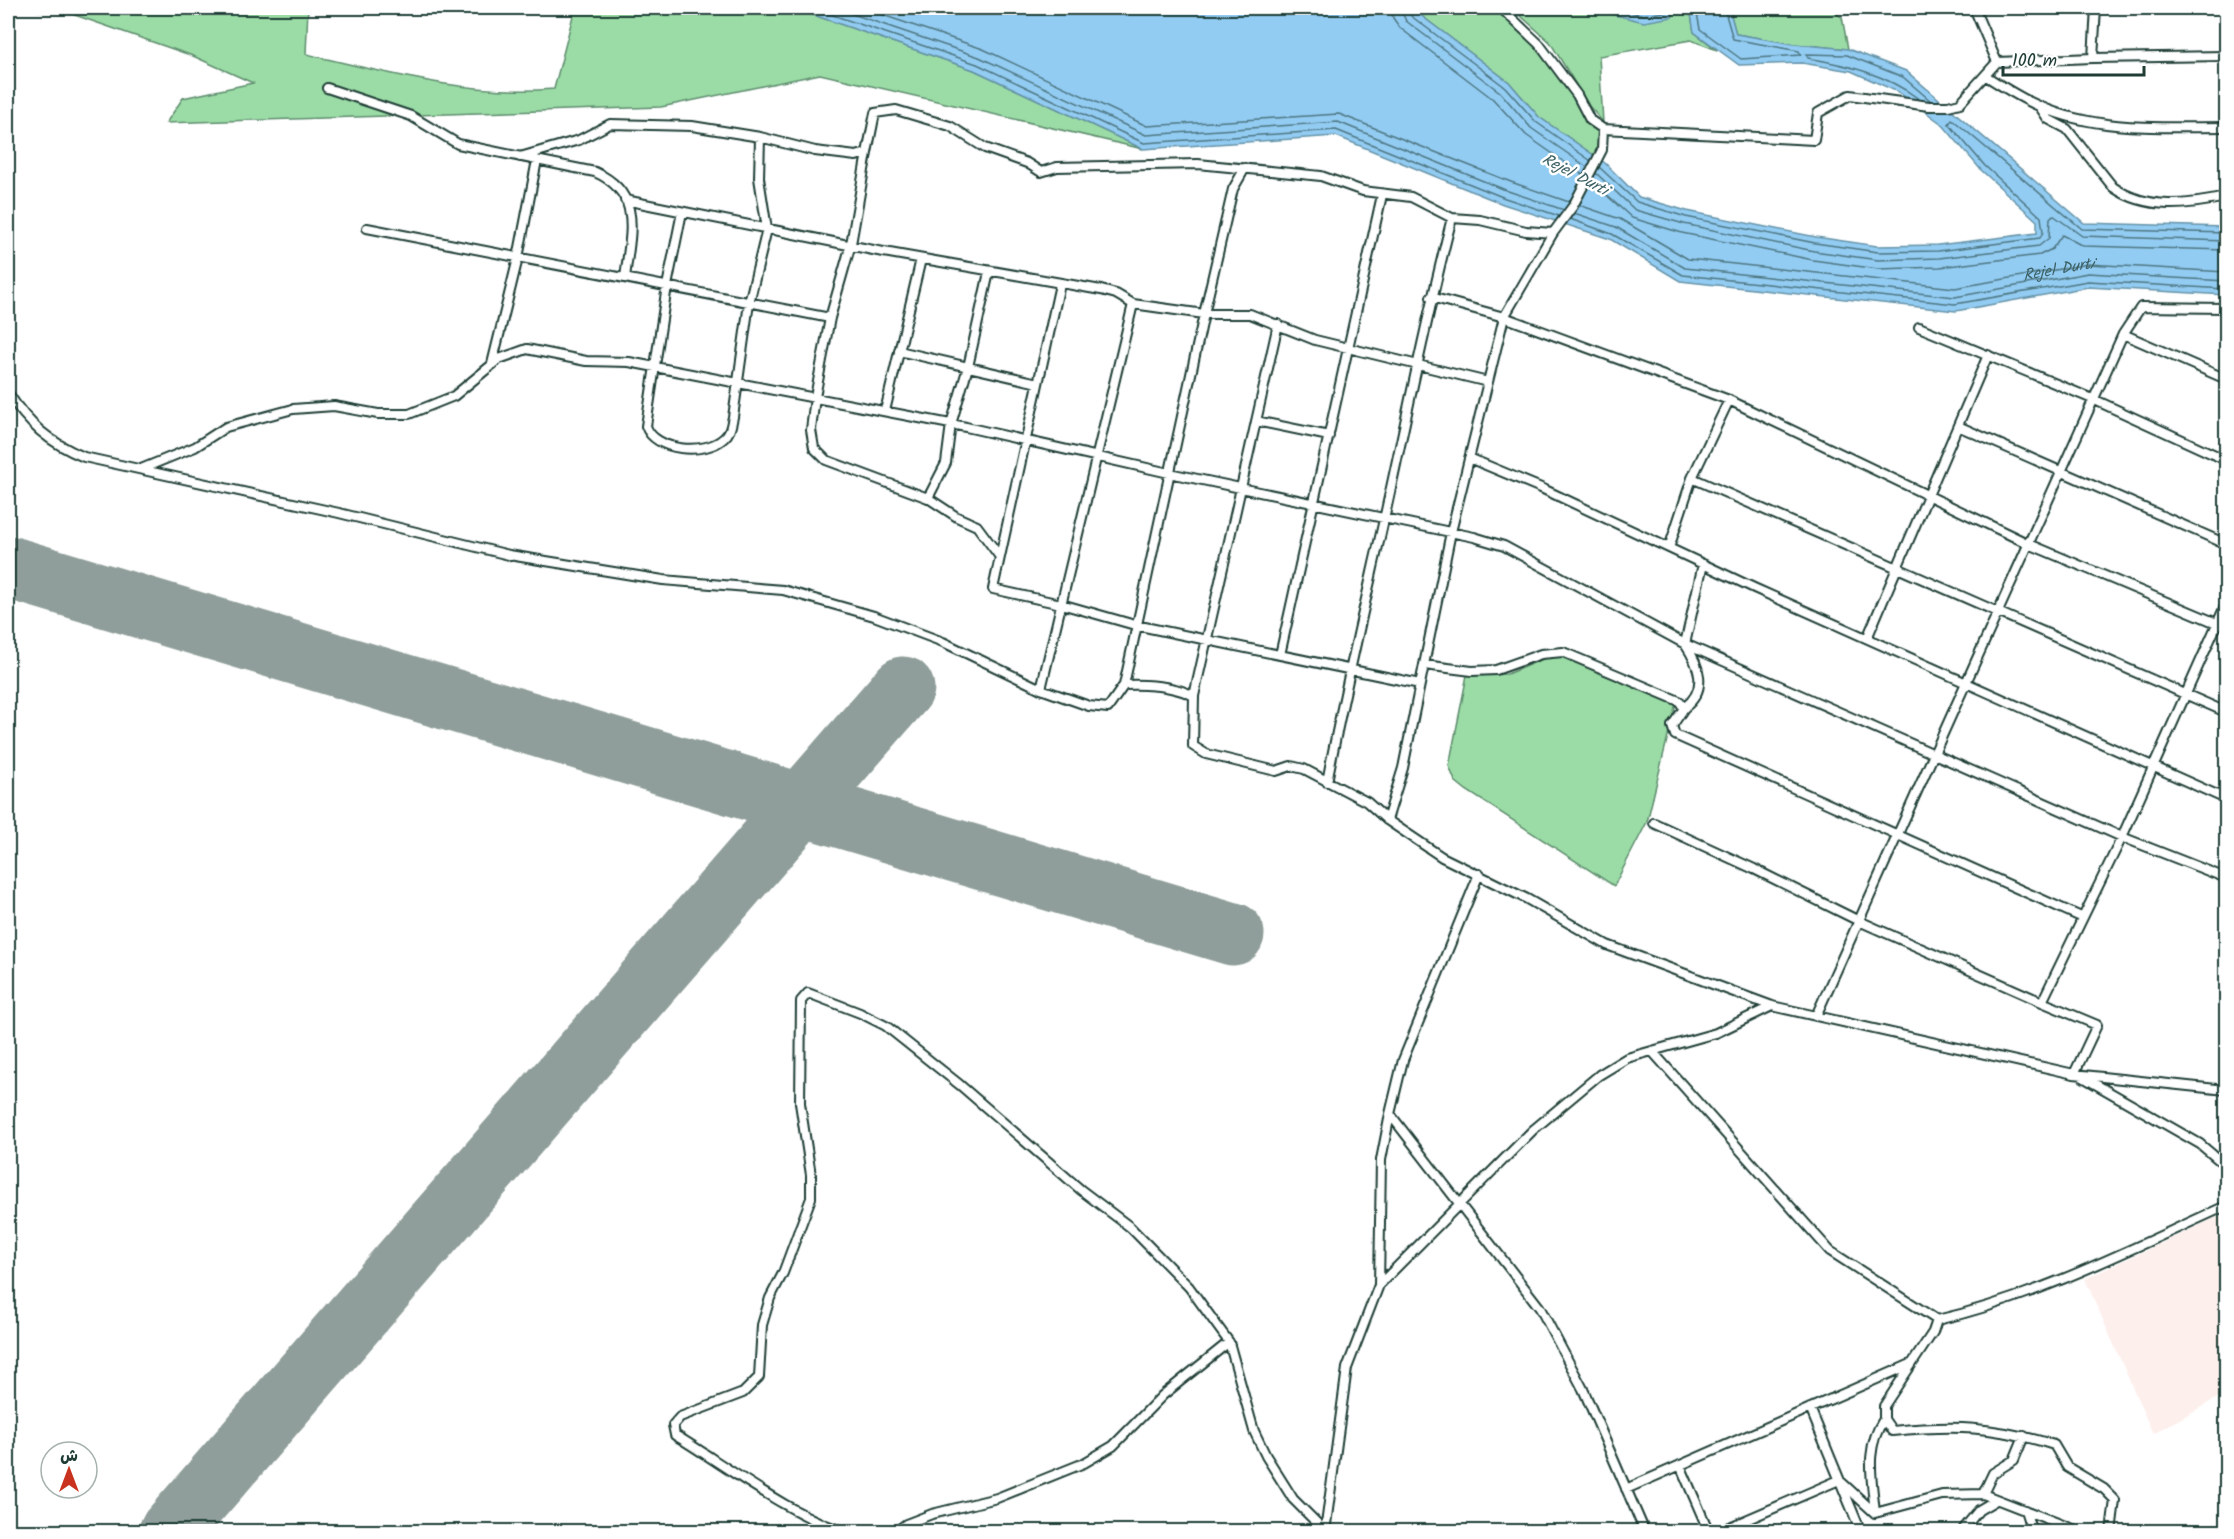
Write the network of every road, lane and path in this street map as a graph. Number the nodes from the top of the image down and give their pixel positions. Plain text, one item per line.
1 (1501, 8) edge
2 (1974, 8) edge
3 (2096, 8) edge
4 (2226, 56) edge
5 (2093, 58) junction
6 (1997, 62) junction
7 (1986, 76) junction
8 (327, 88) dead end
9 (2040, 107) junction
10 (2226, 127) edge
11 (1603, 129) junction
12 (760, 137) junction
13 (867, 153) junction
14 (520, 157) junction
15 (537, 160) junction
16 (1245, 168) junction
17 (1382, 195) junction
18 (2226, 197) edge
19 (625, 200) junction
20 (682, 212) junction
21 (1452, 218) junction
22 (367, 228) dead end
23 (767, 229) junction
24 (1553, 233) junction
25 (850, 244) junction
26 (518, 258) junction
27 (921, 259) junction
28 (989, 272) junction
29 (625, 278) junction
30 (1060, 284) junction
31 (667, 286) junction
32 (1431, 297) junction
33 (749, 303) junction
34 (1133, 304) junction
35 (2226, 308) edge
36 (1203, 314) junction
37 (1504, 317) junction
38 (830, 318) junction
39 (1278, 324) junction
40 (1919, 327) dead end
41 (2123, 334) junction
42 (1348, 348) junction
43 (899, 351) junction
44 (1988, 354) junction
45 (1418, 364) junction
46 (492, 365) junction
47 (654, 367) junction
48 (968, 367) junction
49 (2226, 379) edge
50 (738, 382) junction
51 (1488, 382) junction
52 (1038, 383) junction
53 (8, 393) edge
54 (815, 397) junction
55 (1729, 400) junction
56 (2095, 400) junction
57 (885, 411) junction
58 (1256, 421) junction
59 (951, 424) junction
60 (1958, 426) junction
61 (1329, 436) junction
62 (1025, 440) junction
63 (1098, 457) junction
64 (1469, 458) junction
65 (2226, 460) edge
66 (140, 469) junction
67 (2063, 471) junction
68 (1169, 473) junction
69 (1692, 478) junction
70 (1241, 488) junction
71 (1927, 497) junction
72 (928, 498) junction
73 (1315, 503) junction
74 (1384, 518) junction
75 (1451, 532) junction
76 (2030, 544) junction
77 (2226, 544) edge
78 (1669, 548) junction
79 (1000, 557) junction
80 (1704, 564) junction
81 (1898, 567) junction
82 (1061, 604) junction
83 (2226, 604) edge
84 (1999, 612) junction
85 (2218, 624) junction
86 (1135, 625) junction
87 (2226, 627) edge
88 (1868, 636) junction
89 (1208, 640) junction
90 (1685, 644) junction
91 (1280, 656) junction
92 (1424, 665) junction
93 (1348, 670) junction
94 (1968, 681) junction
95 (1420, 684) junction
96 (1124, 686) junction
97 (1041, 689) junction
98 (2186, 694) junction
99 (1194, 696) junction
100 (1684, 708) junction
101 (2226, 712) edge
102 (1935, 753) junction
103 (2154, 765) junction
104 (1327, 782) junction
105 (2226, 799) edge
106 (1387, 820) junction
107 (1654, 823) dead end
108 (1898, 835) junction
109 (2122, 837) junction
110 (1479, 874) junction
111 (2226, 878) edge
112 (2081, 918) junction
113 (1859, 921) junction
114 (2042, 1002) junction
115 (1772, 1006) junction
116 (1816, 1016) junction
117 (1652, 1051) junction
118 (2077, 1075) junction
119 (2226, 1090) edge
120 (1390, 1114) junction
121 (2226, 1166) edge
122 (1460, 1202) junction
123 (2226, 1206) edge
124 (1378, 1285) junction
125 (1937, 1320) junction
126 (1229, 1342) junction
127 (1912, 1364) junction
128 (1810, 1408) junction
129 (1884, 1419) junction
130 (2024, 1436) junction
131 (1680, 1465) junction
132 (1839, 1480) junction
133 (1626, 1489) junction
134 (1983, 1494) junction
135 (1996, 1500) junction
136 (2025, 1510) junction
137 (1875, 1513) junction
138 (1325, 1531) edge
139 (848, 1532) edge
140 (895, 1532) edge
141 (1645, 1532) edge
142 (1708, 1532) edge
143 (1718, 1532) edge
144 (1861, 1532) edge
145 (1961, 1532) edge
146 (2032, 1532) edge
147 (2081, 1532) edge
148 (2111, 1532) edge

1 - 11 street
2 - 6 street
3 - 5 street
4 - 5 street
5 - 6 street
6 - 7 street
7 - 9 street
7 - 11 street
8 - 14 street
9 - 10 street
9 - 18 street
11 - 24 street
12 - 13 street
12 - 14 street
12 - 23 street
13 - 16 street
13 - 25 street
14 - 15 street
15 - 19 street
15 - 26 street
16 - 17 street
16 - 36 street
17 - 21 street
17 - 42 street
19 - 20 street
19 - 29 street
20 - 23 street
20 - 31 street
21 - 24 street
21 - 32 street
22 - 26 street
23 - 25 street
23 - 33 street
24 - 37 street
25 - 27 street
25 - 38 street
26 - 29 street
26 - 46 street
27 - 28 street
27 - 43 street
28 - 30 street
28 - 48 street
29 - 31 street
30 - 34 street
30 - 52 street
31 - 33 street
31 - 47 street
32 - 37 street
32 - 45 street
33 - 38 street
33 - 50 street
34 - 36 street
34 - 63 street
35 - 41 street
36 - 39 street
36 - 68 street
37 - 51 street
37 - 55 street
38 - 54 street
39 - 42 street
39 - 58 street
40 - 44 street
41 - 49 street
41 - 56 street
42 - 45 street
42 - 61 street
43 - 48 street
43 - 57 street
44 - 56 street
44 - 60 street
45 - 51 street
45 - 74 street
46 - 47 street
46 - 66 street
47 - 50 street
47 - 50 street
48 - 52 street
48 - 59 street
50 - 54 street
51 - 64 street
52 - 62 street
53 - 66 street
54 - 57 street
54 - 72 street
55 - 69 street
55 - 71 street
56 - 65 street
56 - 67 street
57 - 59 street
58 - 61 street
58 - 70 street
59 - 62 street
59 - 72 street
60 - 67 street
60 - 71 street
61 - 73 street
62 - 63 street
62 - 79 street
63 - 68 street
63 - 82 street
64 - 75 street
64 - 78 street
66 - 97 street
67 - 76 street
67 - 77 street
68 - 70 street
68 - 86 street
69 - 78 street
69 - 81 street
70 - 73 street
70 - 89 street
71 - 76 street
71 - 81 street
72 - 79 street
73 - 74 street
73 - 91 street
74 - 75 street
74 - 93 street
75 - 90 street
75 - 92 street
76 - 84 street
76 - 85 street
78 - 80 street
79 - 82 street
80 - 88 street
80 - 90 street
81 - 84 street
81 - 88 street
82 - 86 street
82 - 97 street
83 - 85 street
84 - 94 street
84 - 98 street
85 - 87 street
85 - 98 street
86 - 89 street
86 - 96 street
88 - 94 street
89 - 91 street
89 - 99 street
90 - 100 street
90 - 102 street
91 - 93 street
92 - 95 street
92 - 100 street
93 - 95 street
93 - 104 street
94 - 102 street
94 - 103 street
95 - 106 street
96 - 97 street
96 - 99 street
98 - 101 street
98 - 103 street
99 - 104 street
100 - 108 street
102 - 108 street
102 - 109 street
103 - 105 street
103 - 109 street
104 - 106 street
106 - 110 street
107 - 113 street
108 - 112 street
108 - 113 street
109 - 111 street
109 - 112 street
110 - 115 street
110 - 120 street
112 - 114 street
113 - 114 street
113 - 116 street
114 - 118 street
115 - 116 street
115 - 117 street
116 - 118 street
117 - 122 street
117 - 125 street
118 - 119 street
118 - 121 street
120 - 122 street
120 - 124 street
122 - 124 street
122 - 133 street
123 - 125 street
124 - 138 street
125 - 127 street
126 - 138 street
126 - 139 street
126 - 140 street
127 - 128 street
127 - 129 street
128 - 131 street
128 - 132 street
129 - 130 street
129 - 137 street
130 - 134 street
130 - 148 street
131 - 133 street
131 - 142 street
132 - 137 street
132 - 143 street
132 - 144 street
133 - 141 street
134 - 135 street
134 - 137 street
135 - 136 street
135 - 145 street
136 - 146 street
136 - 147 street

